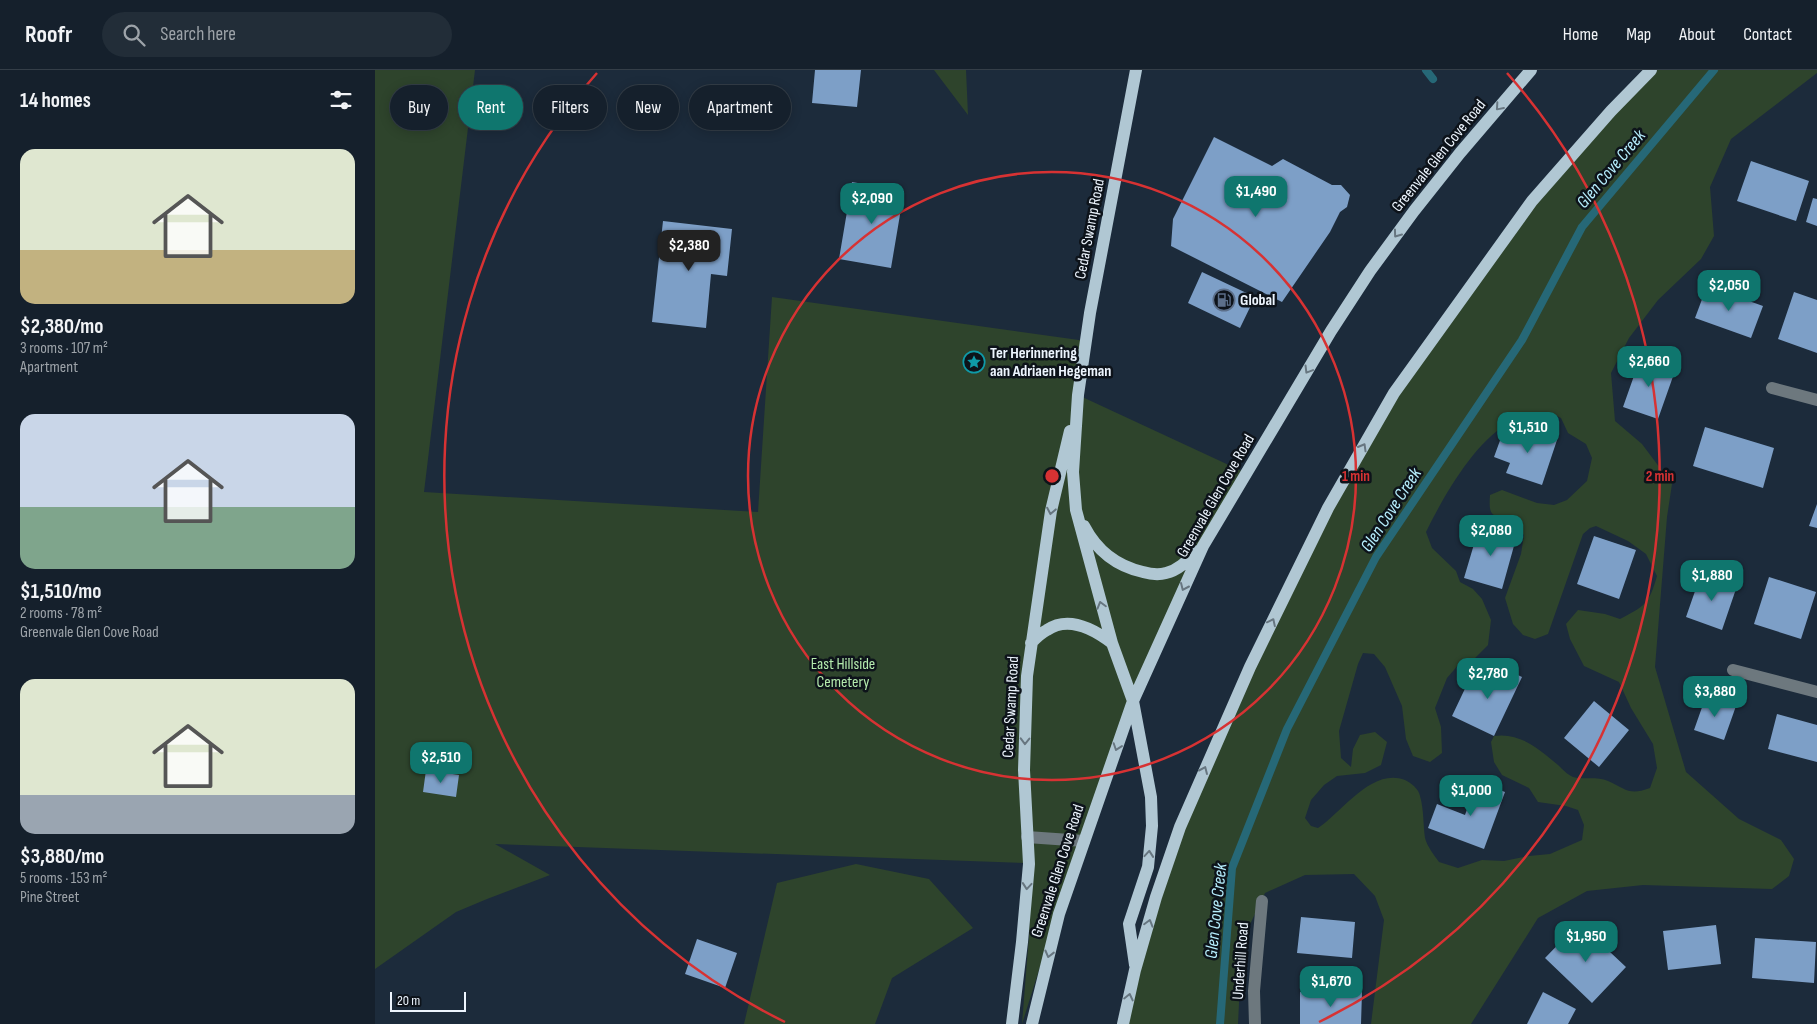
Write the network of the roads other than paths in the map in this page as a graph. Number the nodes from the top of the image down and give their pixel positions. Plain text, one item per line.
1 (1136, 70) edge
2 (1531, 70) edge
3 (1651, 70) edge
4 (1771, 388) dead end
5 (1078, 395) junction
6 (1817, 400) edge
7 (1076, 510) junction
8 (1203, 546) junction
9 (1031, 643) junction
10 (1113, 643) junction
11 (1733, 670) dead end
12 (1817, 692) edge
13 (1133, 701) junction
14 (1027, 837) junction
15 (1084, 841) junction
16 (1262, 901) dead end
17 (1135, 970) junction
18 (1012, 1024) edge
19 (1032, 1024) edge
20 (1123, 1024) edge
21 (1255, 1024) edge

1 - 5 main road, Cedar Swamp Road
2 -> 8 main road, Greenvale Glen Cove Road
17 -> 3 main road
4 - 6 street
5 - 7 main road, Cedar Swamp Road
5 -> 9 main road, Cedar Swamp Road
7 - 8 main road
10 -> 7 main road, Cedar Swamp Road
8 -> 13 main road, Greenvale Glen Cove Road
9 - 10 main road
9 -> 14 main road, Cedar Swamp Road
10 - 13 main road, Cedar Swamp Road
11 - 12 street
13 -> 15 main road, Greenvale Glen Cove Road
17 -> 13 main road, Cedar Swamp Road
14 - 15 street
14 -> 18 main road, Cedar Swamp Road
15 -> 19 main road, Greenvale Glen Cove Road
16 - 21 street, Underhill Road
20 -> 17 main road

